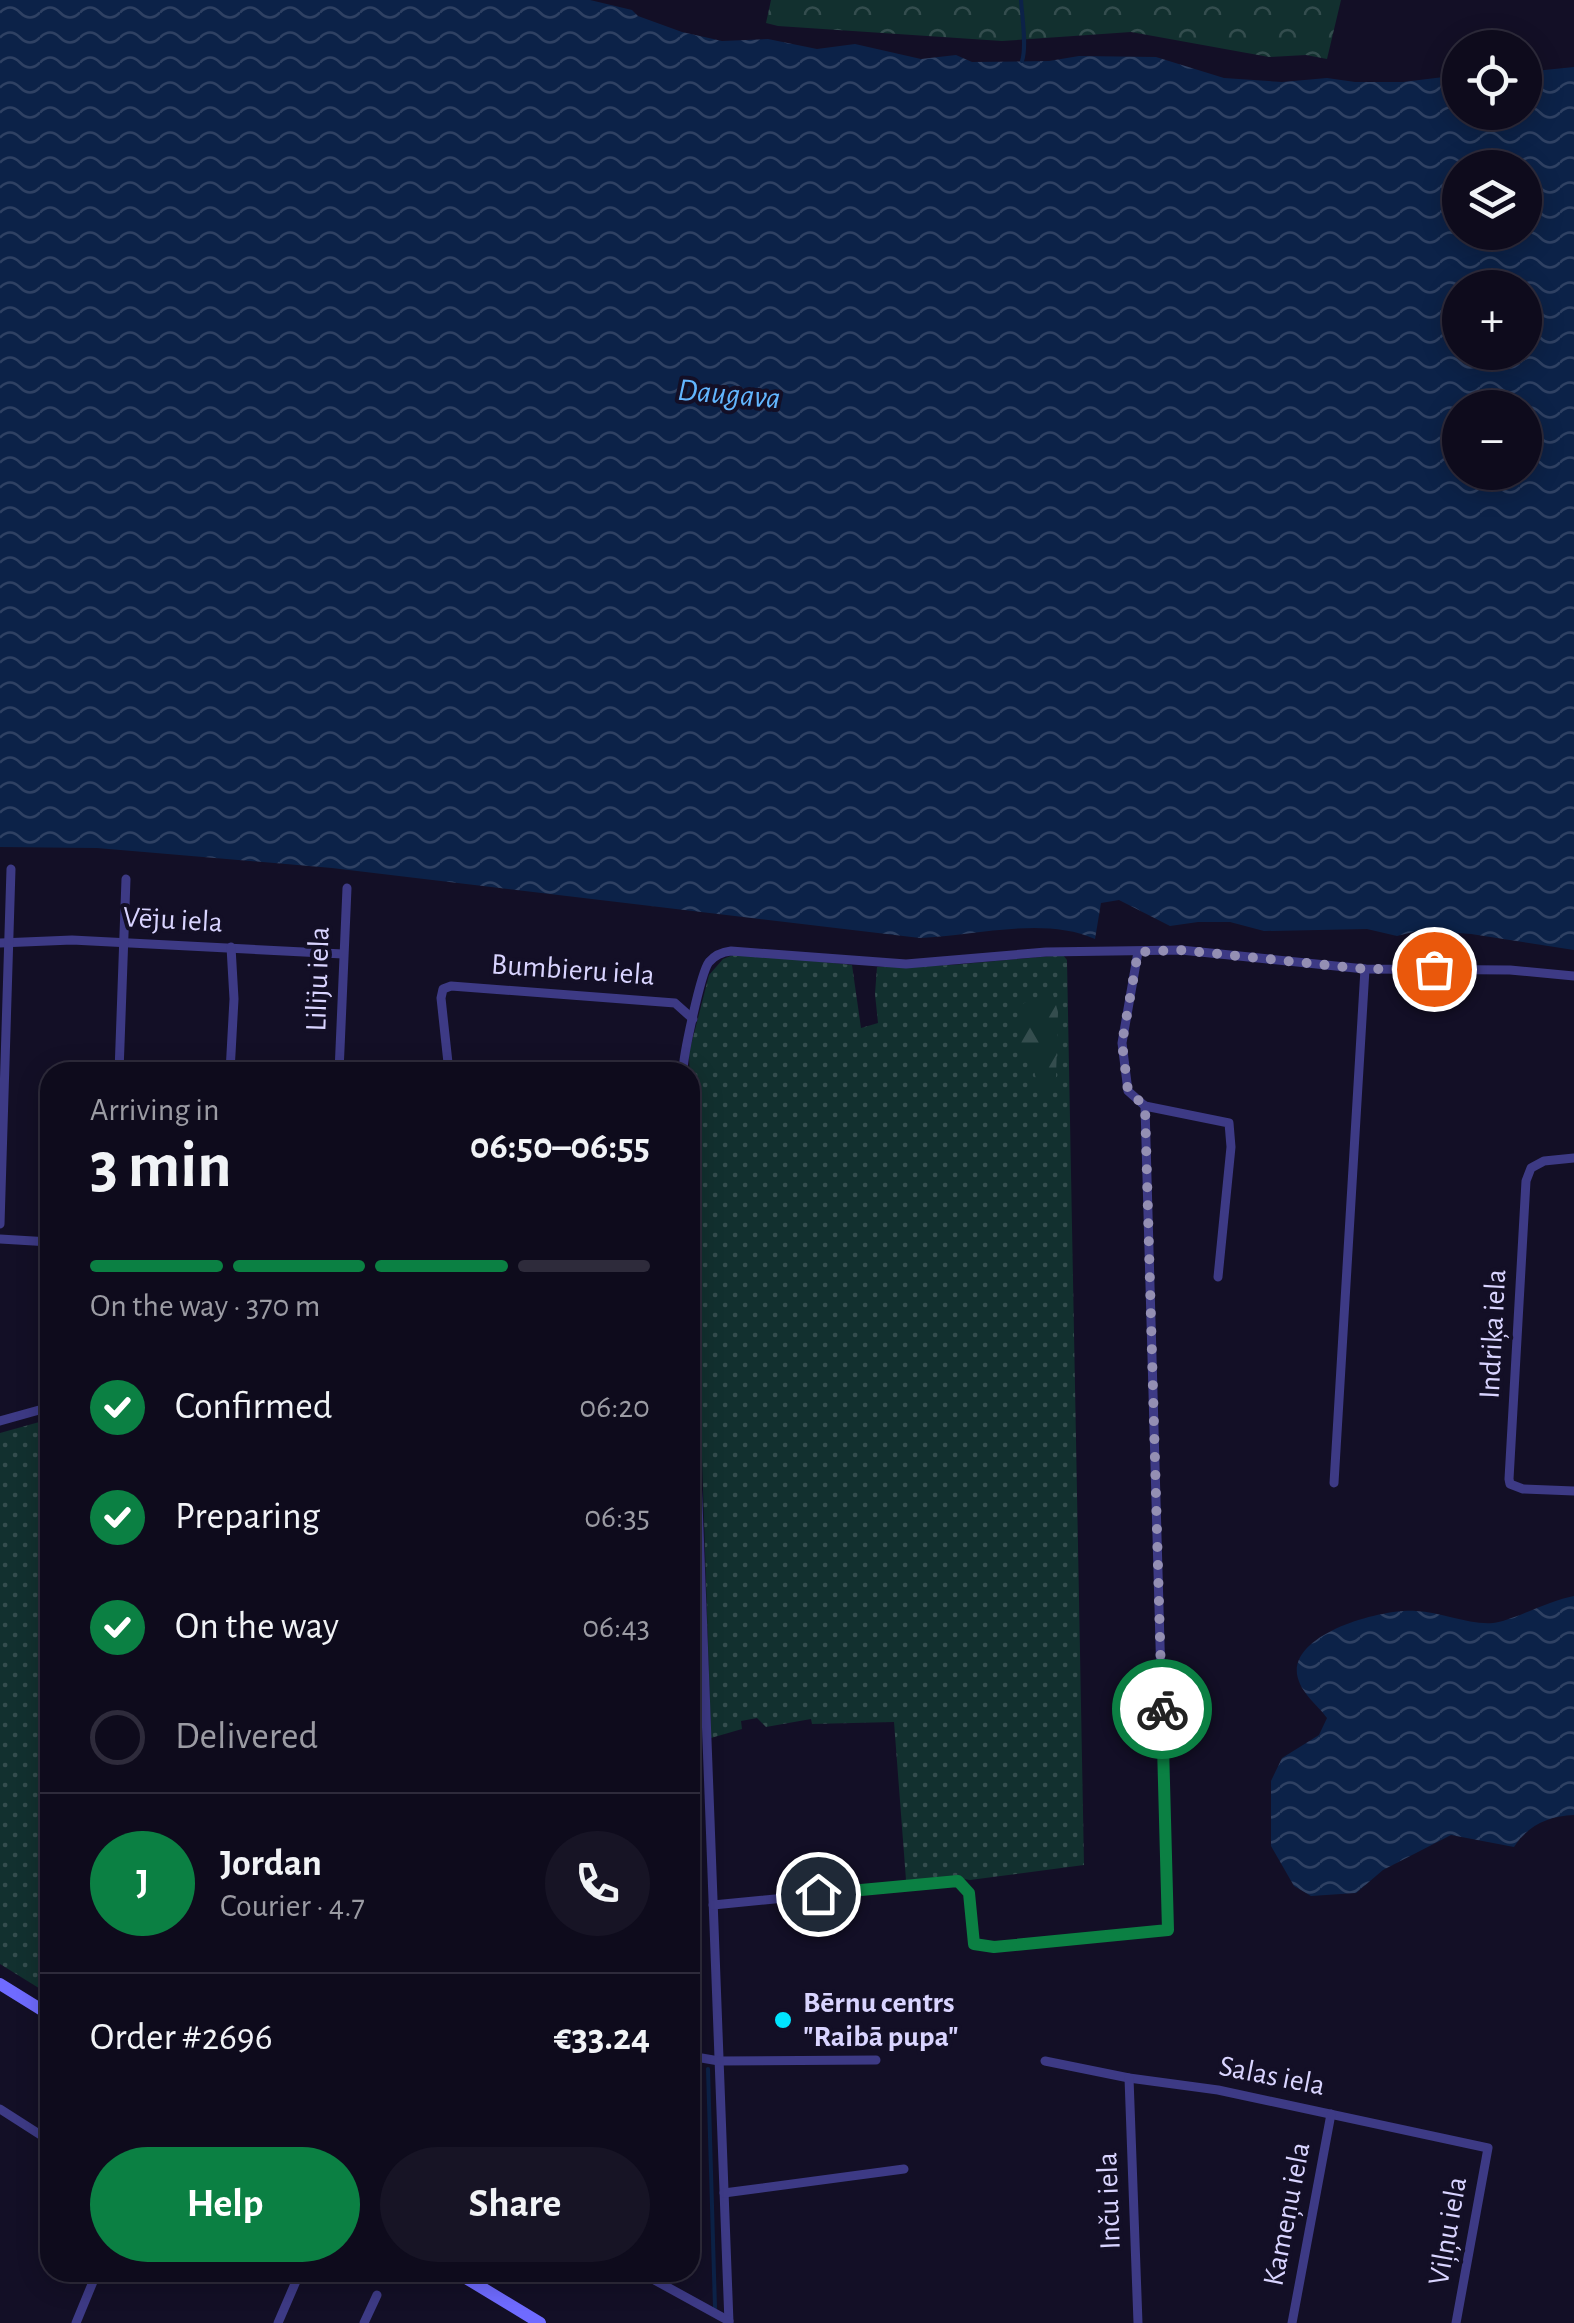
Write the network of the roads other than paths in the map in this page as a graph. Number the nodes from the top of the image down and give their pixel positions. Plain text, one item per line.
1 (11, 869) dead end
2 (126, 879) dead end
3 (347, 888) dead end
4 (123, 942) junction
5 (4, 943) edge
6 (231, 947) junction
7 (1138, 952) junction
8 (343, 954) junction
9 (1365, 969) junction
10 (1574, 976) edge
11 (693, 1019) junction
12 (119, 1062) edge
13 (231, 1062) edge
14 (339, 1062) edge
15 (448, 1062) edge
16 (684, 1062) edge
17 (1145, 1106) junction
18 (1574, 1158) edge
19 (0, 1224) edge
20 (0, 1239) edge
21 (40, 1241) edge
22 (1218, 1277) dead end
23 (40, 1411) edge
24 (0, 1422) edge
25 (1334, 1483) dead end
26 (1574, 1492) edge
27 (700, 1598) edge
28 (713, 1904) junction
29 (0, 1984) edge
30 (40, 2010) edge
31 (700, 2058) edge
32 (876, 2060) dead end
33 (719, 2061) junction
34 (1045, 2062) dead end
35 (1129, 2078) junction
36 (0, 2109) edge
37 (1331, 2114) junction
38 (40, 2134) edge
39 (1488, 2148) joint
40 (904, 2169) dead end
41 (724, 2192) junction
42 (93, 2282) edge
43 (296, 2282) edge
44 (472, 2282) edge
45 (658, 2282) edge
46 (377, 2295) dead end
47 (729, 2322) edge
48 (76, 2323) edge
49 (278, 2323) edge
50 (364, 2323) edge
51 (540, 2323) edge
52 (1138, 2323) edge
53 (1292, 2323) edge
54 (1456, 2323) edge

1 - 5 street
2 - 4 street
3 - 8 street, Liliju iela
4 - 5 street, Vēju iela
4 - 6 street, Vēju iela
4 - 12 street
5 - 19 street
6 - 8 street, Vēju iela
6 - 13 street
7 - 9 street
7 - 11 street
7 - 17 street
8 - 14 street, Liliju iela
9 - 10 street
9 - 25 street
11 - 15 street, Bumbieru iela
11 - 16 street
17 - 22 street
17 - 28 street
18 - 26 street, Indriķa iela
20 - 21 street
23 - 24 street
27 - 28 street
28 - 33 street
29 - 30 main road
31 - 33 street
32 - 33 street
33 - 41 street
34 - 35 street, Salas iela
35 - 37 street, Salas iela
35 - 52 street, Inču iela
36 - 38 street
37 - 39 street, Salas iela
37 - 53 street, Kameņu iela
39 - 54 street, Viļņu iela
40 - 41 street
41 - 47 street
42 - 48 street
43 - 49 street
44 - 51 main road
45 - 47 street
46 - 50 street

